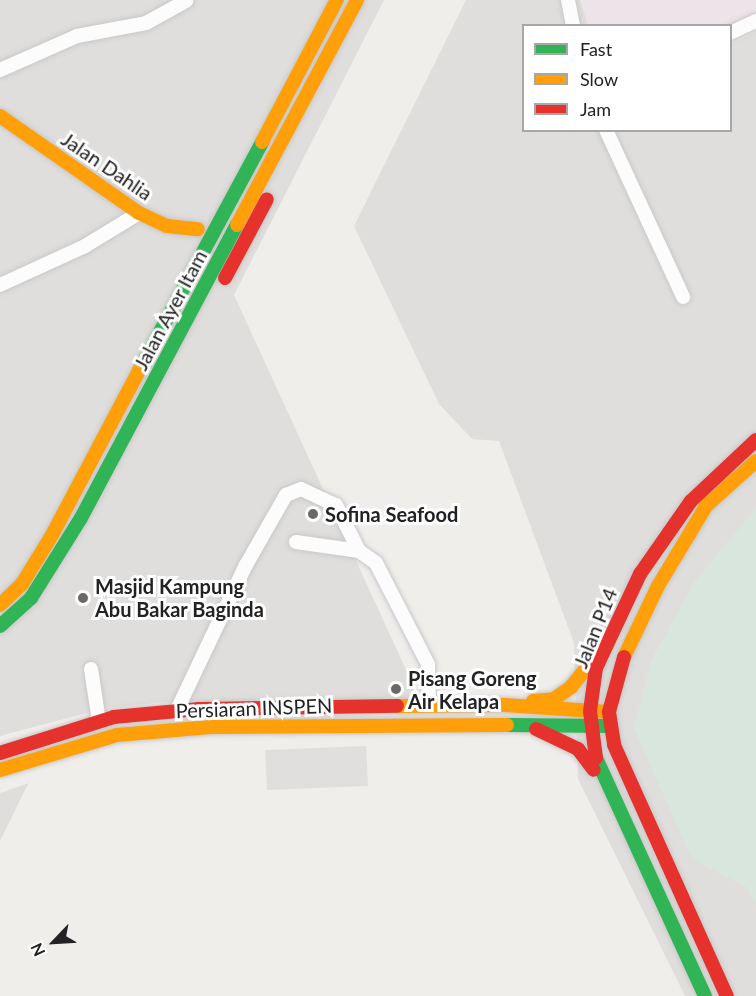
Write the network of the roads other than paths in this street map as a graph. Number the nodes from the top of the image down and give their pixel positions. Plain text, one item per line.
1 (338, 0) edge
2 (357, 0) edge
3 (568, 0) edge
4 (186, 1) edge
5 (756, 21) edge
6 (573, 24) edge
7 (732, 32) edge
8 (0, 70) edge
9 (287, 92) junction
10 (0, 116) edge
11 (607, 132) edge
12 (139, 213) junction
13 (198, 229) junction
14 (0, 285) edge
15 (683, 297) dead end
16 (756, 440) edge
17 (756, 461) edge
18 (74, 492) junction
19 (296, 542) dead end
20 (359, 551) junction
21 (0, 605) edge
22 (616, 621) junction
23 (0, 626) edge
24 (91, 669) dead end
25 (429, 705) junction
26 (504, 705) junction
27 (177, 710) junction
28 (590, 711) junction
29 (609, 719) junction
30 (99, 721) junction
31 (514, 723) junction
32 (589, 726) junction
33 (0, 753) edge
34 (0, 770) edge
35 (607, 789) junction
36 (705, 996) edge
37 (727, 996) edge

1 - 9 main road, Jalan Ayer Itam
2 - 23 main road
3 - 6 street
4 - 8 street
5 - 7 street
9 - 13 main road
9 - 18 main road, Jalan Ayer Itam
10 - 12 main road, Jalan Dahlia
11 - 15 street
12 - 13 main road, Jalan Dahlia
12 - 14 street
13 - 18 main road
16 - 22 main road, Jalan P14
17 - 29 main road, Jalan P14
18 - 21 main road, Jalan Ayer Itam
19 - 20 street
20 - 25 street
20 - 27 street
22 - 26 main road
22 - 28 main road, Jalan P14
24 - 30 street
25 - 26 main road, Persiaran INSPEN
25 - 27 main road, Persiaran INSPEN
26 - 28 main road
27 - 30 main road, Persiaran INSPEN
28 - 29 main road
28 - 32 main road, Jalan P14
29 - 32 main road
29 - 37 main road, Jalan P14
30 - 33 main road, Persiaran INSPEN
31 - 32 main road
31 - 34 main road, Persiaran INSPEN
31 - 35 main road
32 - 35 main road, Jalan P14
35 - 36 main road, Jalan P14

